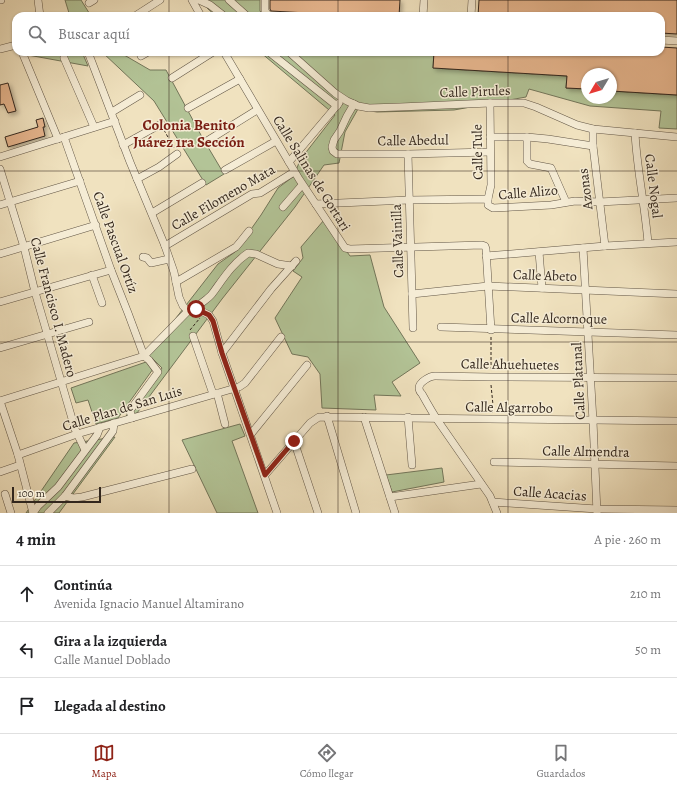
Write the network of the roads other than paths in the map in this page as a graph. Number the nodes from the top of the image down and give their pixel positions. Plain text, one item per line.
1 (38, 0) edge
2 (160, 0) edge
3 (192, 0) edge
4 (198, 0) edge
5 (229, 0) edge
6 (265, 0) edge
7 (424, 0) edge
8 (472, 0) edge
9 (40, 12) edge
10 (141, 12) edge
11 (199, 12) edge
12 (219, 12) edge
13 (243, 12) edge
14 (266, 12) edge
15 (423, 12) edge
16 (471, 12) edge
17 (665, 40) edge
18 (677, 41) edge
19 (12, 46) edge
20 (0, 49) edge
21 (24, 56) edge
22 (90, 56) edge
23 (207, 56) edge
24 (226, 56) edge
25 (274, 56) edge
26 (294, 56) edge
27 (64, 58) dead end
28 (172, 78) dead end
29 (240, 79) junction
30 (140, 95) dead end
31 (343, 99) junction
32 (490, 103) junction
33 (354, 104) junction
34 (337, 106) junction
35 (188, 108) dead end
36 (257, 110) junction
37 (112, 112) junction
38 (114, 121) junction
39 (161, 124) road end
40 (94, 127) junction
41 (593, 129) junction
42 (635, 133) junction
43 (677, 136) edge
44 (490, 137) junction
45 (527, 137) junction
46 (61, 138) junction
47 (276, 140) junction
48 (206, 141) dead end
49 (123, 145) junction
50 (593, 146) junction
51 (490, 152) junction
52 (178, 154) road end
53 (408, 154) junction
54 (0, 157) edge
55 (289, 162) junction
56 (0, 169) edge
57 (225, 170) dead end
58 (294, 172) junction
59 (137, 179) junction
60 (80, 181) junction
61 (202, 183) dead end
62 (302, 185) junction
63 (677, 198) edge
64 (488, 199) junction
65 (409, 200) junction
66 (642, 200) junction
67 (10, 202) junction
68 (566, 202) junction
69 (599, 202) junction
70 (316, 204) junction
71 (0, 205) edge
72 (283, 207) dead end
73 (152, 213) junction
74 (96, 225) junction
75 (249, 231) dead end
76 (677, 242) edge
77 (648, 243) junction
78 (165, 246) junction
79 (605, 246) junction
80 (24, 247) junction
81 (412, 248) junction
82 (583, 248) junction
83 (539, 252) junction
84 (0, 254) edge
85 (486, 256) junction
86 (143, 257) dead end
87 (170, 259) junction
88 (111, 270) junction
89 (92, 275) junction
90 (176, 282) junction
91 (488, 286) junction
92 (542, 288) junction
93 (586, 290) junction
94 (35, 292) junction
95 (412, 294) junction
96 (677, 294) edge
97 (0, 302) edge
98 (102, 303) dead end
99 (199, 310) junction
100 (188, 311) junction
101 (89, 322) dead end
102 (441, 327) dead end
103 (413, 328) dead end
104 (490, 330) junction
105 (588, 331) junction
106 (48, 334) junction
107 (677, 335) edge
108 (193, 336) road end
109 (281, 337) dead end
110 (0, 348) edge
111 (222, 353) junction
112 (144, 356) junction
113 (307, 365) dead end
114 (591, 378) junction
115 (677, 378) edge
116 (61, 382) junction
117 (234, 388) junction
118 (215, 394) junction
119 (0, 401) edge
120 (326, 416) junction
121 (364, 417) junction
122 (408, 417) junction
123 (132, 418) junction
124 (436, 418) junction
125 (593, 421) junction
126 (677, 421) edge
127 (114, 423) junction
128 (225, 424) dead end
129 (100, 427) junction
130 (77, 434) junction
131 (251, 434) junction
132 (294, 441) junction
133 (85, 450) junction
134 (18, 456) junction
135 (494, 462) dead end
136 (20, 465) junction
137 (412, 465) dead end
138 (594, 465) junction
139 (677, 466) edge
140 (192, 469) dead end
141 (0, 472) edge
142 (265, 475) junction
143 (481, 484) junction
144 (5, 494) dead end
145 (65, 496) junction
146 (390, 497) junction
147 (494, 502) junction
148 (677, 510) edge
149 (597, 511) edge
150 (11, 513) edge
151 (33, 513) edge
152 (48, 513) edge
153 (277, 513) edge
154 (318, 513) edge
155 (356, 513) edge
156 (395, 513) edge
157 (497, 513) edge

1 - 9 street
2 - 10 street
3 - 4 street
3 - 11 street
4 - 12 street
5 - 13 street
6 - 14 street
7 - 15 street
8 - 16 street
17 - 18 street
19 - 20 street
21 - 46 street, Calle Pascual Ortíz
22 - 37 street
23 - 28 street
24 - 29 street, Calle Salinas de Gortari
25 - 34 street
26 - 31 street, Calle Pirules
27 - 40 street
29 - 35 street
29 - 36 street, Calle Salinas de Gortari
30 - 37 street
31 - 33 street, Calle Pirules
31 - 34 street, Calle Filomeno Mata
32 - 33 street, Calle Pirules
32 - 41 street, Calle Pirules
32 - 44 street, Calle Tule
33 - 53 street, Calle Abedul
34 - 55 street, Calle Filomeno Mata
36 - 47 street, Calle Salinas de Gortari
36 - 48 street
37 - 38 street
38 - 40 street
38 - 49 street
39 - 49 street
40 - 46 street
41 - 42 street, Calle Pirules
41 - 50 street, Azonas
42 - 43 street, Calle Pirules
42 - 66 street, Calle Nogal
44 - 45 street
44 - 51 street, Calle Tule
45 - 50 street
45 - 68 street
46 - 54 street
46 - 60 street, Calle Pascual Ortíz
47 - 55 street, Calle Salinas de Gortari
47 - 57 street
49 - 59 street
50 - 69 street, Azonas
51 - 53 street, Calle Abedul
51 - 64 street, Calle Tule
52 - 59 street
53 - 65 street, Calle Vainilla
55 - 58 street, Calle Salinas de Gortari
56 - 67 street, Calle Francisco I. Madero
58 - 62 street, Calle Salinas de Gortari
58 - 78 street, Calle Filomeno Mata
59 - 73 street
60 - 67 street
60 - 74 street, Calle Pascual Ortíz
61 - 73 street
62 - 70 street, Calle Salinas de Gortari
62 - 72 street
63 - 66 street, Calle Alizo
64 - 65 street, Calle Alizo
64 - 68 street, Calle Alizo
65 - 70 street, Calle Alizo
65 - 81 street, Calle Vainilla
66 - 69 street, Calle Alizo
66 - 77 street, Calle Nogal
67 - 71 street
67 - 80 street, Calle Francisco I. Madero
68 - 69 street, Calle Alizo
69 - 79 street, Azonas
70 - 81 street, Calle Salinas de Gortari
73 - 78 street
74 - 80 street
74 - 88 street, Calle Pascual Ortíz
75 - 90 street
76 - 77 street
77 - 79 street
78 - 87 street
79 - 82 street
80 - 84 street
80 - 94 street, Calle Francisco I. Madero
81 - 85 street, Calle Salinas de Gortari
81 - 95 street, Calle Vainilla
82 - 83 street
82 - 93 street, Calle Platanal
83 - 85 street
83 - 92 street
85 - 91 street
86 - 87 street
87 - 90 street
88 - 89 street
88 - 112 street, Calle Pascual Ortíz
89 - 94 street
89 - 98 street
90 - 100 street
91 - 92 street, Calle Abeto
91 - 95 street, Calle Abeto
91 - 104 street
92 - 93 street, Calle Abeto
93 - 96 street, Calle Abeto
93 - 105 street, Calle Platanal
94 - 97 street
94 - 106 street, Calle Francisco I. Madero
95 - 103 street, Calle Vainilla
99 - 100 street
99 - 111 street
99 - 111 street
100 - 112 street
101 - 106 street
102 - 104 street, Calle Alcornoque
104 - 105 street, Calle Alcornoque
105 - 107 street, Calle Alcornoque
105 - 114 street, Calle Platanal
106 - 110 street
106 - 116 street, Calle Francisco I. Madero
108 - 118 street
109 - 117 street, Calle Plan de San Luis
111 - 117 street
112 - 116 street
112 - 123 street
113 - 131 street
114 - 115 street, Calle Ahuehuetes
114 - 124 street, Calle Ahuehuetes
114 - 125 street, Calle Platanal
116 - 119 street
116 - 130 street, Calle Francisco I. Madero
117 - 118 street, Calle Plan de San Luis
117 - 131 street
118 - 123 street, Calle Plan de San Luis
118 - 128 street
119 - 134 street
120 - 121 street, Calle Algarrobo
120 - 132 street
120 - 155 street
121 - 122 street, Calle Algarrobo
121 - 146 street
122 - 124 street, Calle Algarrobo
122 - 137 street
123 - 127 street, Calle Plan de San Luis
124 - 125 street, Calle Algarrobo
124 - 143 street
125 - 126 street, Calle Algarrobo
125 - 138 street, Calle Platanal
127 - 129 street, Calle Plan de San Luis
127 - 145 street
129 - 130 street, Calle Plan de San Luis
129 - 133 street
130 - 133 street, Calle Francisco I. Madero
130 - 134 street, Calle Plan de San Luis
131 - 142 street
132 - 142 street
132 - 154 street
133 - 151 street
134 - 136 street
135 - 138 street, Calle Almendra
136 - 141 street
136 - 151 street
138 - 139 street, Calle Almendra
138 - 149 street, Calle Platanal
140 - 145 street
142 - 153 street
143 - 146 street
143 - 147 street
144 - 150 street
145 - 152 street
146 - 156 street
147 - 149 street, Calle Acacias
147 - 157 street
148 - 149 street, Calle Acacias

